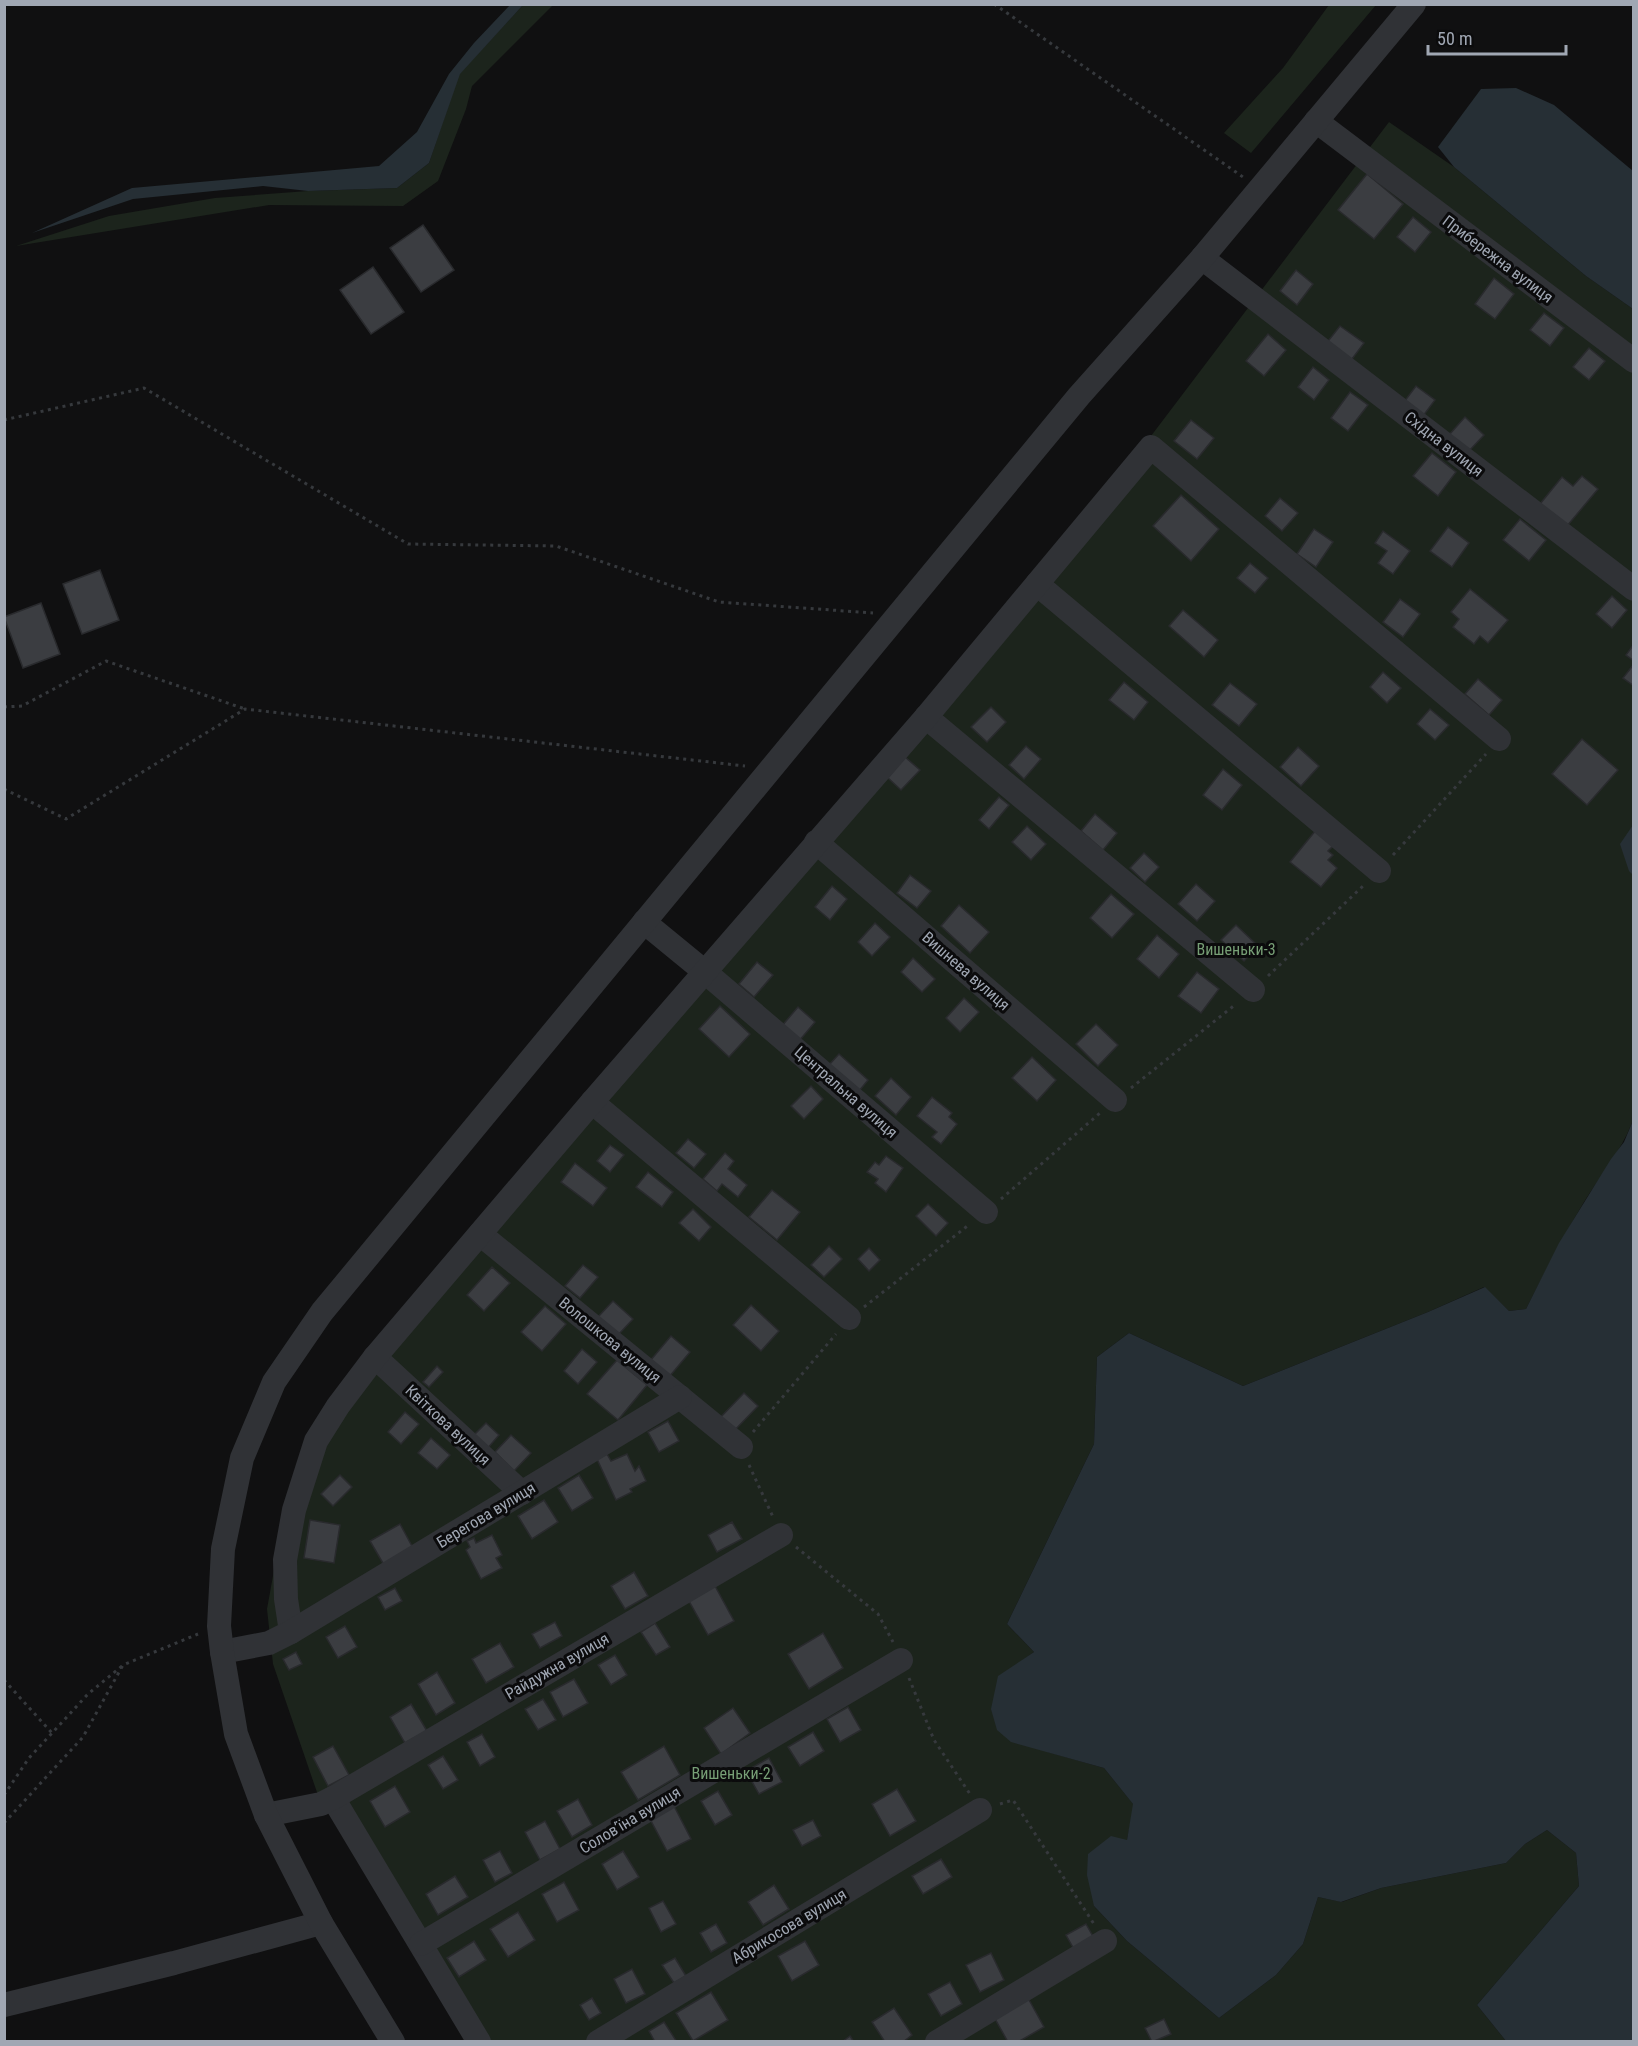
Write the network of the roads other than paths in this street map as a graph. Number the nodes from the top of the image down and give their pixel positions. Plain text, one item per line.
1 (1414, 4) edge
2 (1316, 122) junction
3 (1202, 258) junction
4 (1634, 361) edge
5 (1037, 584) junction
6 (1634, 590) edge
7 (926, 717) junction
8 (1499, 739) road end
9 (816, 842) junction
10 (1379, 871) road end
11 (644, 922) junction
12 (705, 972) junction
13 (1253, 990) road end
14 (1115, 1100) road end
15 (592, 1102) junction
16 (986, 1212) road end
17 (480, 1234) junction
18 (849, 1318) road end
19 (375, 1357) junction
20 (680, 1397) junction
21 (741, 1447) road end
22 (522, 1493) junction
23 (781, 1535) road end
24 (291, 1632) junction
25 (222, 1652) junction
26 (901, 1660) road end
27 (333, 1798) junction
28 (980, 1810) road end
29 (266, 1815) junction
30 (321, 1923) junction
31 (1105, 1941) road end
32 (421, 1944) junction
33 (4, 2004) edge
34 (393, 2042) edge
35 (479, 2042) edge
36 (598, 2042) edge
37 (937, 2042) edge

1 - 2 street
2 - 3 street
2 - 4 street, Прибережна вулиця
3 - 6 street, Східна вулиця
3 - 11 street
5 - 7 street
5 - 8 street
5 - 10 street
7 - 9 street
7 - 13 street
9 - 12 street
9 - 14 street, Вишнева вулиця
11 - 12 street, Центральна вулиця
11 - 25 street
12 - 15 street
12 - 16 street, Центральна вулиця
15 - 17 street
15 - 18 street
17 - 19 street
17 - 20 street, Волошкова вулиця
19 - 22 street, Квіткова вулиця
19 - 24 street
20 - 21 street, Волошкова вулиця
20 - 22 street, Берегова вулиця
22 - 24 street, Берегова вулиця
23 - 27 street, Райдужна вулиця
24 - 25 street, Берегова вулиця
25 - 29 street
26 - 32 street, Соловʼїна вулиця
27 - 29 street, Райдужна вулиця
27 - 32 street
28 - 36 street, Абрикосова вулиця
29 - 30 street
30 - 33 street
30 - 34 street
31 - 37 street
32 - 35 street

